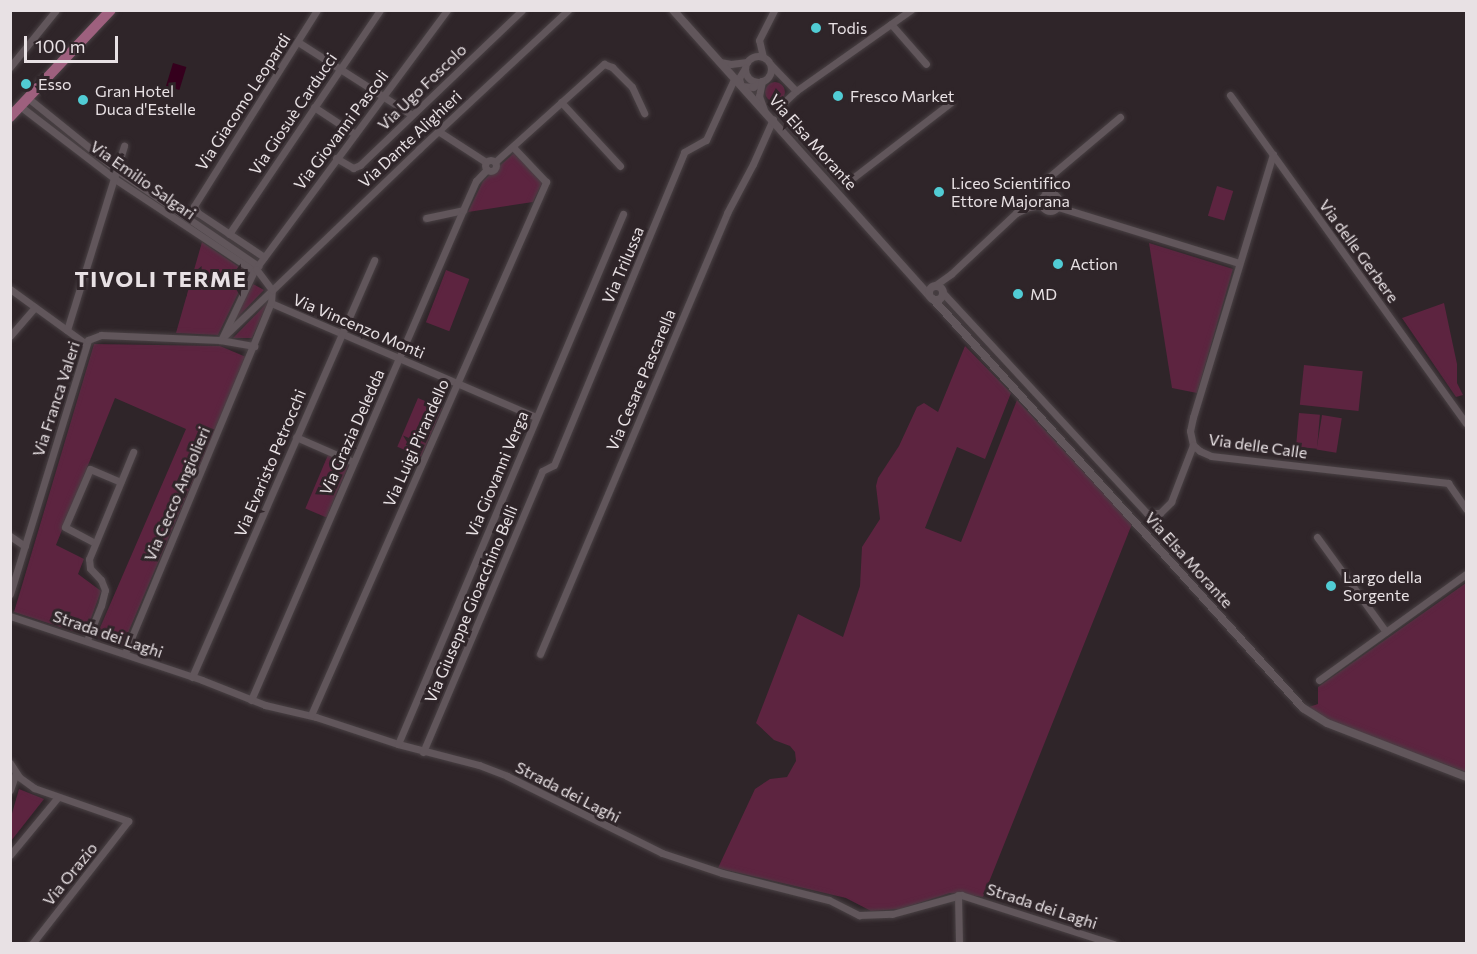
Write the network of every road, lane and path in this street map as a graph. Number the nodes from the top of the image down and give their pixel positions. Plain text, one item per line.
1 (56, 10) edge
2 (111, 10) edge
3 (317, 10) edge
4 (380, 10) edge
5 (447, 10) edge
6 (522, 10) edge
7 (568, 10) edge
8 (673, 10) edge
9 (774, 10) edge
10 (911, 10) edge
11 (891, 24) junction
12 (298, 42) junction
13 (763, 57) junction
14 (719, 61) junction
15 (746, 64) junction
16 (926, 64) dead end
17 (771, 65) junction
18 (10, 67) edge
19 (340, 69) junction
20 (782, 76) junction
21 (734, 79) junction
22 (764, 80) junction
23 (741, 86) junction
24 (796, 91) junction
25 (1230, 95) dead end
26 (383, 96) junction
27 (24, 102) junction
28 (561, 102) junction
29 (950, 103) dead end
30 (314, 107) junction
31 (764, 110) junction
32 (644, 113) dead end
33 (412, 115) junction
34 (10, 117) edge
35 (1120, 117) dead end
36 (772, 119) junction
37 (438, 131) junction
38 (355, 134) junction
39 (124, 146) dead end
40 (513, 147) junction
41 (1273, 154) junction
42 (336, 158) junction
43 (487, 166) junction
44 (620, 166) dead end
45 (117, 170) junction
46 (115, 179) junction
47 (1045, 194) junction
48 (1042, 205) junction
49 (1058, 207) junction
50 (463, 210) junction
51 (623, 214) dead end
52 (426, 218) dead end
53 (229, 234) junction
54 (264, 257) junction
55 (374, 260) dead end
56 (1239, 264) junction
57 (256, 269) junction
58 (951, 274) junction
59 (934, 286) junction
60 (10, 289) edge
61 (272, 290) junction
62 (943, 292) junction
63 (931, 297) junction
64 (271, 303) junction
65 (35, 307) junction
66 (70, 332) junction
67 (341, 334) junction
68 (101, 335) junction
69 (10, 336) edge
70 (220, 340) junction
71 (86, 344) junction
72 (254, 346) junction
73 (400, 357) junction
74 (457, 383) junction
75 (536, 417) junction
76 (1467, 423) edge
77 (296, 437) junction
78 (1193, 445) junction
79 (133, 452) dead end
80 (353, 462) junction
81 (545, 468) joint
82 (120, 482) junction
83 (1467, 509) edge
84 (10, 536) edge
85 (1317, 537) dead end
86 (95, 543) junction
87 (25, 546) junction
88 (1467, 574) edge
89 (10, 594) edge
90 (10, 616) edge
91 (1386, 632) junction
92 (87, 640) junction
93 (125, 653) junction
94 (540, 654) dead end
95 (192, 677) junction
96 (1319, 680) dead end
97 (251, 700) junction
98 (311, 715) junction
99 (398, 744) junction
100 (423, 752) junction
101 (10, 763) edge
102 (16, 773) junction
103 (1467, 777) edge
104 (10, 790) edge
105 (58, 796) junction
106 (10, 855) edge
107 (958, 895) junction
108 (32, 944) edge
109 (959, 944) edge
110 (1114, 944) edge

1 - 18 street
2 - 27 main road
3 - 12 street, Via Giacomo Leopardi
4 - 19 street, Via Giosuè Carducci
5 - 26 street, Via Giovanni Pascoli
6 - 33 street, Via Ugo Foscolo
7 - 37 street, Via Dante Alighieri
8 - 14 street, Via Elsa Morante
9 - 13 street
10 - 11 street
11 - 16 street
11 - 24 street
12 - 19 street
12 - 53 street, Via Giacomo Leopardi
13 - 15 street
13 - 17 street
14 - 15 street
14 - 21 street, Via Elsa Morante
15 - 22 street
15 - 23 street
17 - 20 street
17 - 22 street
19 - 26 street
19 - 30 street, Via Giosuè Carducci
20 - 22 street
20 - 24 street
21 - 23 street, Via Elsa Morante
21 - 81 street, Via Trilussa
22 - 23 street
22 - 31 street
23 - 31 street, Via Elsa Morante
24 - 29 street
25 - 41 street, Via delle Gerbere
26 - 33 street
26 - 38 street, Via Giovanni Pascoli
27 - 34 main road
27 - 45 street, Via Emilio Salgari
27 - 46 street, Via Emilio Salgari
28 - 32 street
28 - 40 street
28 - 44 street
30 - 38 street
30 - 53 street, Via Giosuè Carducci
31 - 36 street, Via Elsa Morante
33 - 42 street, Via Ugo Foscolo
35 - 47 street
36 - 63 street, Via Elsa Morante
36 - 94 street, Via Cesare Pascarella
37 - 43 street
37 - 61 street, Via Dante Alighieri
38 - 42 street, Via Giovanni Pascoli
39 - 45 street
40 - 43 street
40 - 74 street, Via Luigi Pirandello
41 - 56 street, Via delle Calle
41 - 76 street, Via delle Gerbere
42 - 54 street, Via Giovanni Pascoli
43 - 50 street, Via Grazia Deledda
45 - 46 street
45 - 57 street, Via Emilio Salgari
46 - 57 street, Via Emilio Salgari
46 - 66 street
47 - 48 street
47 - 49 street
48 - 49 street
48 - 58 street
49 - 56 street
50 - 52 street
50 - 73 street, Via Grazia Deledda
51 - 75 street, Via Giovanni Verga
53 - 54 street
54 - 57 street, Via Giovanni Pascoli
55 - 67 street, Via Evaristo Petrocchi
56 - 78 street, Via delle Calle
57 - 61 street
57 - 70 street, Via Giovanni Pascoli
58 - 59 street
58 - 62 street
59 - 62 street
59 - 63 street
60 - 65 street
61 - 64 street, Via Cecco Angiolieri
61 - 70 street, Via Dante Alighieri
62 - 63 street
62 - 78 street
63 - 103 street, Via Elsa Morante
64 - 67 street, Via Vincenzo Monti
64 - 72 street, Via Cecco Angiolieri
65 - 66 street
65 - 69 street
66 - 68 street
66 - 71 street
67 - 73 street, Via Vincenzo Monti
67 - 77 street, Via Evaristo Petrocchi
68 - 70 street, Via Franca Valeri
68 - 71 street, Via Franca Valeri
70 - 72 street, Via Franca Valeri
71 - 87 street, Via Franca Valeri
72 - 93 street, Via Cecco Angiolieri
73 - 74 street, Via Vincenzo Monti
73 - 80 street, Via Grazia Deledda
74 - 75 street, Via Vincenzo Monti
74 - 98 street, Via Luigi Pirandello
75 - 99 street, Via Giovanni Verga
77 - 80 street
77 - 95 street, Via Evaristo Petrocchi
78 - 83 street, Via delle Calle
79 - 82 street
80 - 97 street, Via Grazia Deledda
81 - 100 street, Via Giuseppe Gioacchino Belli
82 - 86 street
82 - 86 street
84 - 87 street
85 - 91 street
86 - 92 street
87 - 89 street, Via Franca Valeri
88 - 91 street
90 - 92 street, Strada dei Laghi
91 - 96 street
92 - 93 street, Strada dei Laghi
93 - 95 street, Strada dei Laghi
95 - 97 street, Strada dei Laghi
97 - 98 street, Strada dei Laghi
98 - 99 street, Strada dei Laghi
99 - 100 street, Strada dei Laghi
100 - 107 street, Strada dei Laghi
101 - 102 street
102 - 104 street
102 - 105 street
105 - 106 street
105 - 108 street, Via Orazio
107 - 109 street
107 - 110 street, Strada dei Laghi

